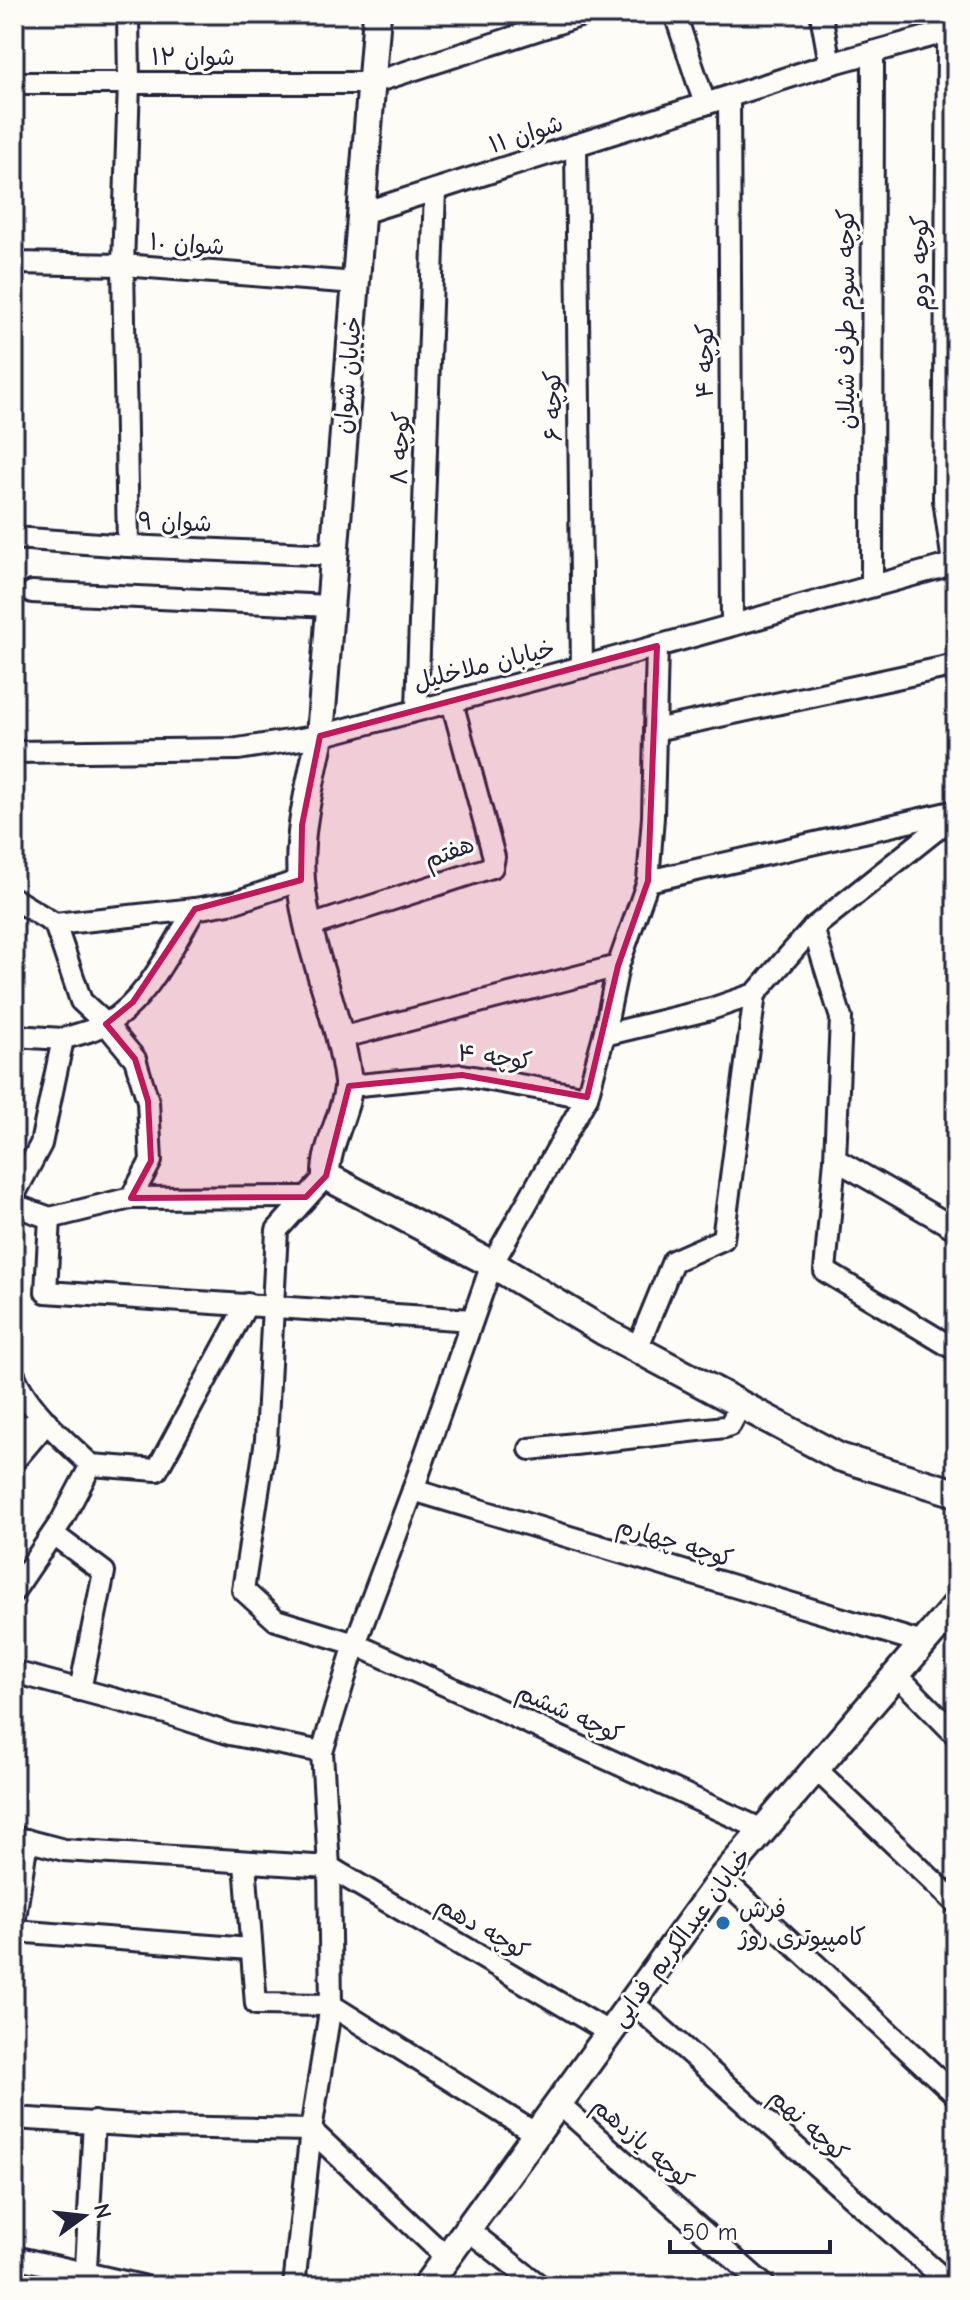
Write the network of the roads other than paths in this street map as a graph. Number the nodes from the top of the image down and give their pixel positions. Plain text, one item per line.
1 (128, 14) edge
2 (377, 14) edge
3 (586, 14) edge
4 (675, 14) edge
5 (821, 14) edge
6 (956, 30) edge
7 (873, 52) junction
8 (830, 64) junction
9 (14, 83) edge
10 (129, 83) junction
11 (372, 83) junction
12 (729, 96) junction
13 (705, 104) junction
14 (576, 145) junction
15 (435, 190) junction
16 (362, 213) junction
17 (14, 263) edge
18 (123, 265) junction
19 (356, 283) junction
20 (950, 494) edge
21 (14, 538) edge
22 (128, 546) junction
23 (334, 555) junction
24 (954, 563) edge
25 (872, 586) junction
26 (32, 592) dead end
27 (330, 606) junction
28 (732, 625) junction
29 (657, 646) junction
30 (956, 665) edge
31 (582, 667) junction
32 (452, 702) junction
33 (417, 708) junction
34 (655, 730) junction
35 (320, 736) junction
36 (14, 752) edge
37 (956, 813) edge
38 (301, 880) junction
39 (648, 881) junction
40 (14, 899) edge
41 (195, 909) junction
42 (55, 924) junction
43 (310, 926) junction
44 (813, 928) junction
45 (618, 966) junction
46 (755, 994) junction
47 (106, 1024) junction
48 (604, 1035) junction
49 (14, 1036) edge
50 (340, 1038) junction
51 (63, 1039) junction
52 (349, 1086) junction
53 (587, 1097) junction
54 (835, 1159) junction
55 (326, 1176) junction
56 (14, 1195) edge
57 (306, 1197) junction
58 (131, 1198) junction
59 (14, 1205) edge
60 (50, 1218) junction
61 (956, 1229) edge
62 (492, 1264) junction
63 (247, 1304) junction
64 (273, 1305) junction
65 (472, 1320) junction
66 (637, 1349) junction
67 (956, 1350) edge
68 (14, 1375) edge
69 (741, 1404) junction
70 (47, 1422) junction
71 (14, 1429) edge
72 (530, 1449) dead end
73 (14, 1461) edge
74 (91, 1465) junction
75 (413, 1490) junction
76 (956, 1493) edge
77 (53, 1534) junction
78 (14, 1591) edge
79 (956, 1605) edge
80 (923, 1643) junction
81 (355, 1644) junction
82 (14, 1672) edge
83 (896, 1674) junction
84 (80, 1690) junction
85 (956, 1735) edge
86 (322, 1752) junction
87 (815, 1768) junction
88 (763, 1830) junction
89 (21, 1839) edge
90 (245, 1863) junction
91 (329, 1867) junction
92 (722, 1878) junction
93 (956, 1903) edge
94 (14, 1924) edge
95 (14, 1931) edge
96 (250, 1949) junction
97 (632, 2002) junction
98 (331, 2005) junction
99 (610, 2033) junction
100 (956, 2095) edge
101 (558, 2103) junction
102 (14, 2118) edge
103 (94, 2122) junction
104 (311, 2130) junction
105 (536, 2134) junction
106 (467, 2229) junction
107 (14, 2257) edge
108 (447, 2258) junction
109 (85, 2280) edge
110 (142, 2286) edge
111 (294, 2286) edge
112 (426, 2286) edge
113 (540, 2286) edge
114 (765, 2286) edge
115 (952, 2286) edge

1 - 10 street
2 - 11 street, خیابان شوان
3 - 11 street, شوان ۱۲
4 - 13 street
5 - 8 street
6 - 7 street, شوان ۱۱
6 - 20 street, کوچه دوم
7 - 8 street, شوان ۱۱
7 - 25 street, کوچه سوم طرف شیلان
8 - 12 street, شوان ۱۱
9 - 10 street, شوان ۱۲
10 - 11 street, شوان ۱۲
10 - 18 street
11 - 16 street, خیابان شوان
12 - 13 street, شوان ۱۱
12 - 28 street, کوچه ۴
13 - 14 street, شوان ۱۱
14 - 15 street, شوان ۱۱
14 - 31 street, کوچه ۶
15 - 16 street, شوان ۱۱
15 - 33 street, کوچه ۸
16 - 19 street, خیابان شوان
17 - 18 street, شوان ۱۰
18 - 19 street, شوان ۱۰
18 - 22 street
19 - 23 street, خیابان شوان
20 - 24 street, کوچه دوم
21 - 22 street, شوان ۹
22 - 23 street, شوان ۹
23 - 27 street, خیابان شوان
24 - 25 street, خیابان ملاخلیل
25 - 28 street, خیابان ملاخلیل
26 - 27 street
27 - 35 street, خیابان شوان
28 - 29 street, خیابان ملاخلیل
29 - 31 street, خیابان ملاخلیل
29 - 34 street
30 - 34 street
31 - 32 street, خیابان ملاخلیل
32 - 33 street, خیابان ملاخلیل
32 - 43 street, هفتم
33 - 35 street, خیابان ملاخلیل
34 - 39 street
35 - 36 street, خیابان ملاخلیل
35 - 38 street, خیابان شوان
37 - 39 street
37 - 44 street
38 - 41 street
38 - 43 street, خیابان شوان
39 - 45 street
40 - 42 street
41 - 42 street
41 - 47 street
42 - 47 street
43 - 50 street, خیابان شوان
44 - 46 street
44 - 54 street
45 - 48 street
45 - 50 street
46 - 48 street
46 - 66 street
47 - 51 street
47 - 58 street
48 - 53 street
49 - 51 street
50 - 52 street, خیابان شوان
51 - 56 street
52 - 53 street, کوچه ۴
52 - 55 street
53 - 62 street
54 - 61 street
54 - 67 street
55 - 57 street
55 - 62 street
57 - 58 street
57 - 64 street
58 - 60 street
59 - 60 street
60 - 63 street
62 - 65 street
62 - 66 street
63 - 64 street
63 - 74 street
64 - 65 street
64 - 81 street, کوچه ششم
65 - 75 street
66 - 69 street
68 - 70 street
69 - 72 street
69 - 76 street
70 - 71 street
70 - 73 street
70 - 74 street
74 - 77 street
75 - 80 street, کوچه چهارم
75 - 81 street
77 - 78 street
77 - 84 street
79 - 80 street, خیابان عبدالکریم فدایی
80 - 83 street, خیابان عبدالکریم فدایی
81 - 86 street
81 - 88 street, کوچه ششم
82 - 84 street
83 - 85 street
83 - 87 street, خیابان عبدالکریم فدایی
84 - 86 street
86 - 91 street
87 - 88 street, خیابان عبدالکریم فدایی
87 - 93 street
88 - 92 street, خیابان عبدالکریم فدایی
89 - 90 street
89 - 94 street
90 - 91 street
90 - 96 street
91 - 98 street
91 - 99 street, کوچه دهم
92 - 97 street, خیابان عبدالکریم فدایی
92 - 100 street
95 - 96 street
96 - 98 street
97 - 99 street, خیابان عبدالکریم فدایی
97 - 115 street, کوچه نهم
98 - 104 street
98 - 105 street
99 - 101 street, خیابان عبدالکریم فدایی
101 - 105 street, خیابان عبدالکریم فدایی
101 - 114 street, کوچه یازدهم
102 - 103 street
103 - 104 street
103 - 109 street
104 - 108 street
104 - 111 street
105 - 106 street, خیابان عبدالکریم فدایی
106 - 108 street, خیابان عبدالکریم فدایی
106 - 113 street
107 - 109 street
108 - 112 street, خیابان عبدالکریم فدایی
109 - 110 street

